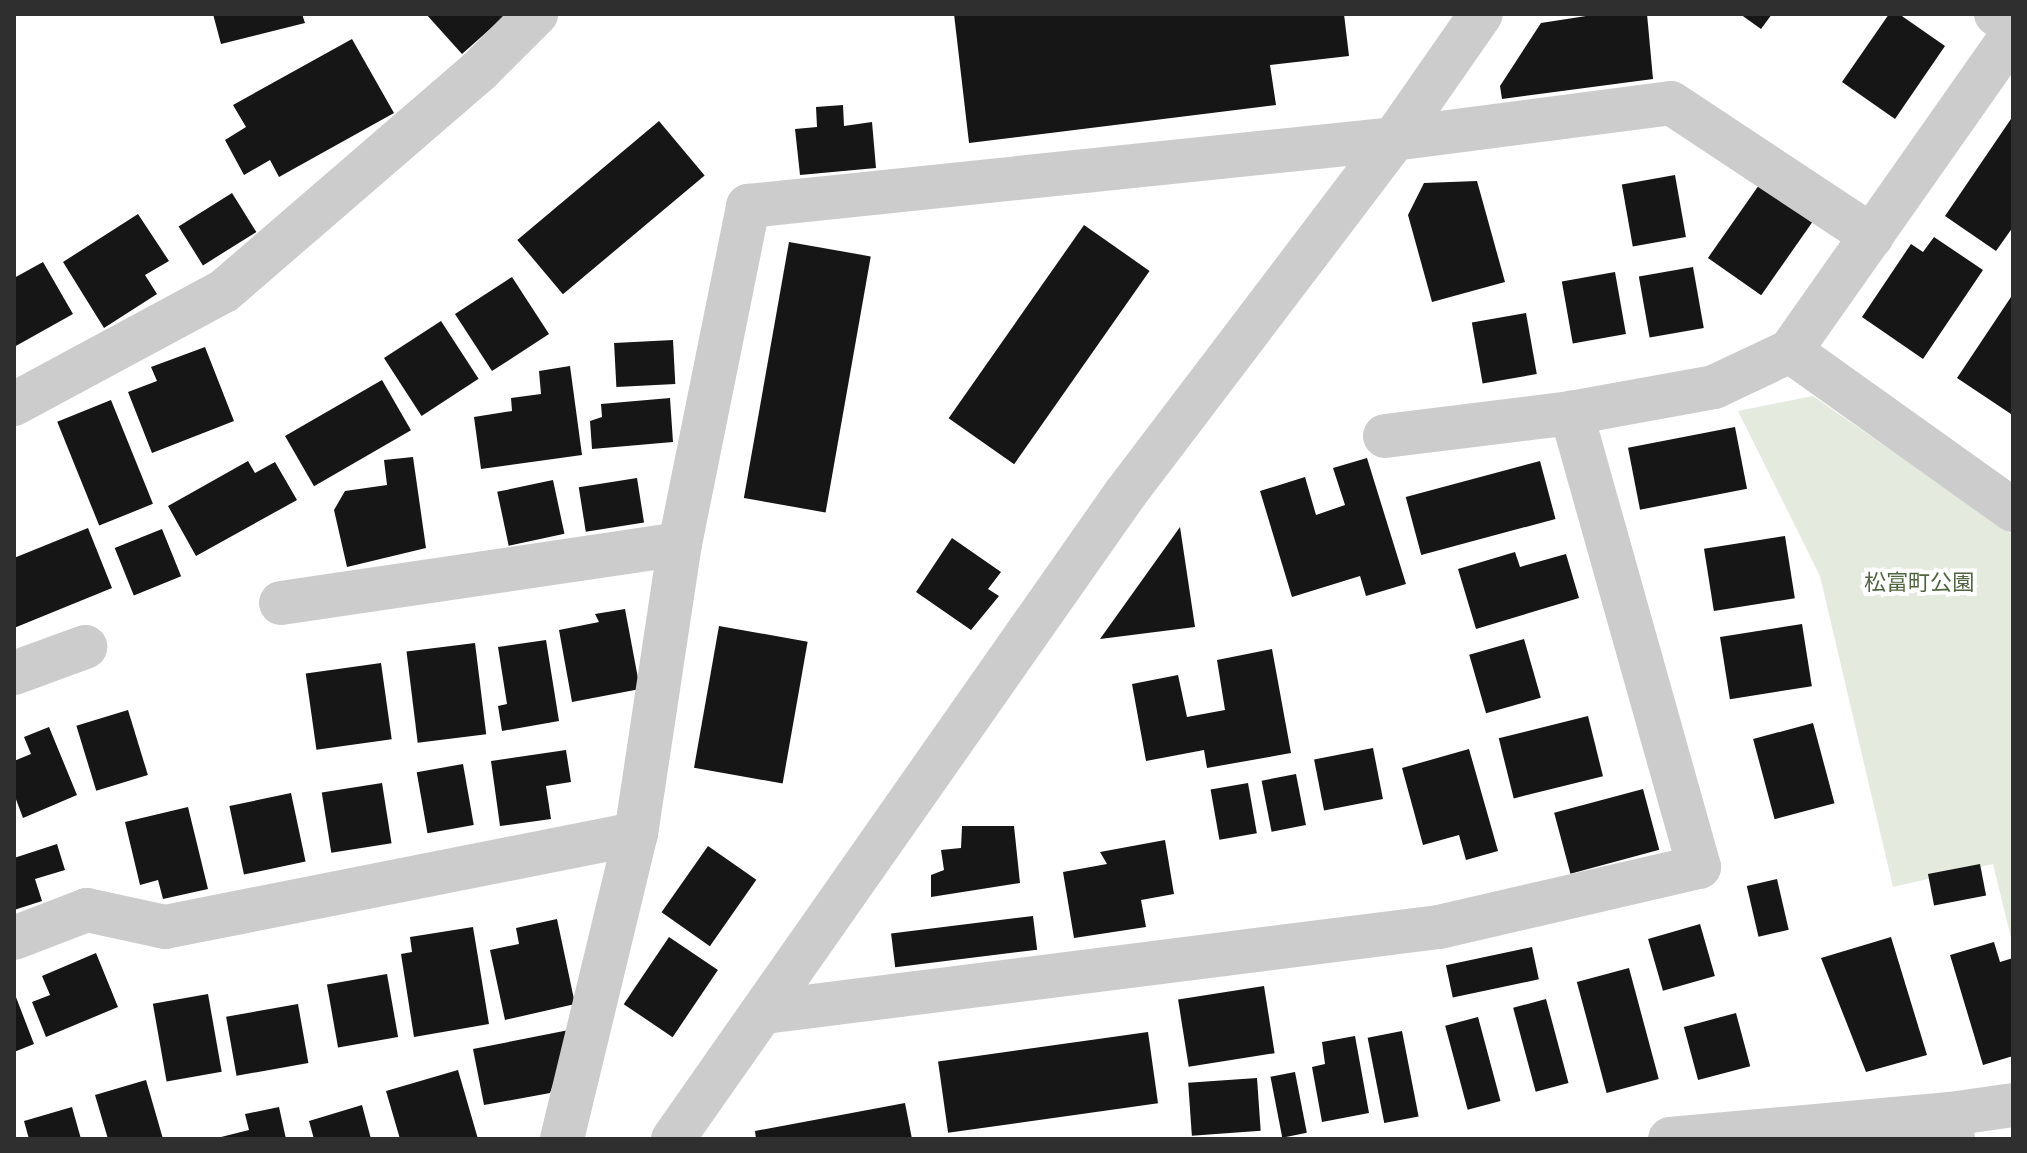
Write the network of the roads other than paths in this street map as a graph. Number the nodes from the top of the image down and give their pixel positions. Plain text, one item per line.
1 (536, 14) edge
2 (1481, 14) edge
3 (1996, 14) edge
4 (2013, 26) edge
5 (2013, 34) edge
6 (1394, 139) junction
7 (1872, 236) junction
8 (1790, 351) junction
9 (14, 404) edge
10 (1571, 413) junction
11 (1385, 436) dead end
12 (2013, 510) edge
13 (680, 544) junction
14 (281, 603) dead end
15 (85, 647) dead end
16 (14, 673) edge
17 (636, 834) junction
18 (14, 938) edge
19 (765, 1012) junction
20 (2013, 1105) edge
21 (1951, 1127) edge
22 (668, 1137) edge
23 (562, 1139) edge
24 (1670, 1139) edge

1 - 9 street
2 - 6 street
3 - 4 street
5 - 7 street
6 - 7 street
6 - 13 street
6 - 19 street
7 - 8 street
8 - 10 street
8 - 12 street
10 - 11 street
10 - 19 street
13 - 14 street
13 - 17 street
15 - 16 street
17 - 18 street
17 - 23 street
19 - 22 street
20 - 21 street
21 - 24 street

